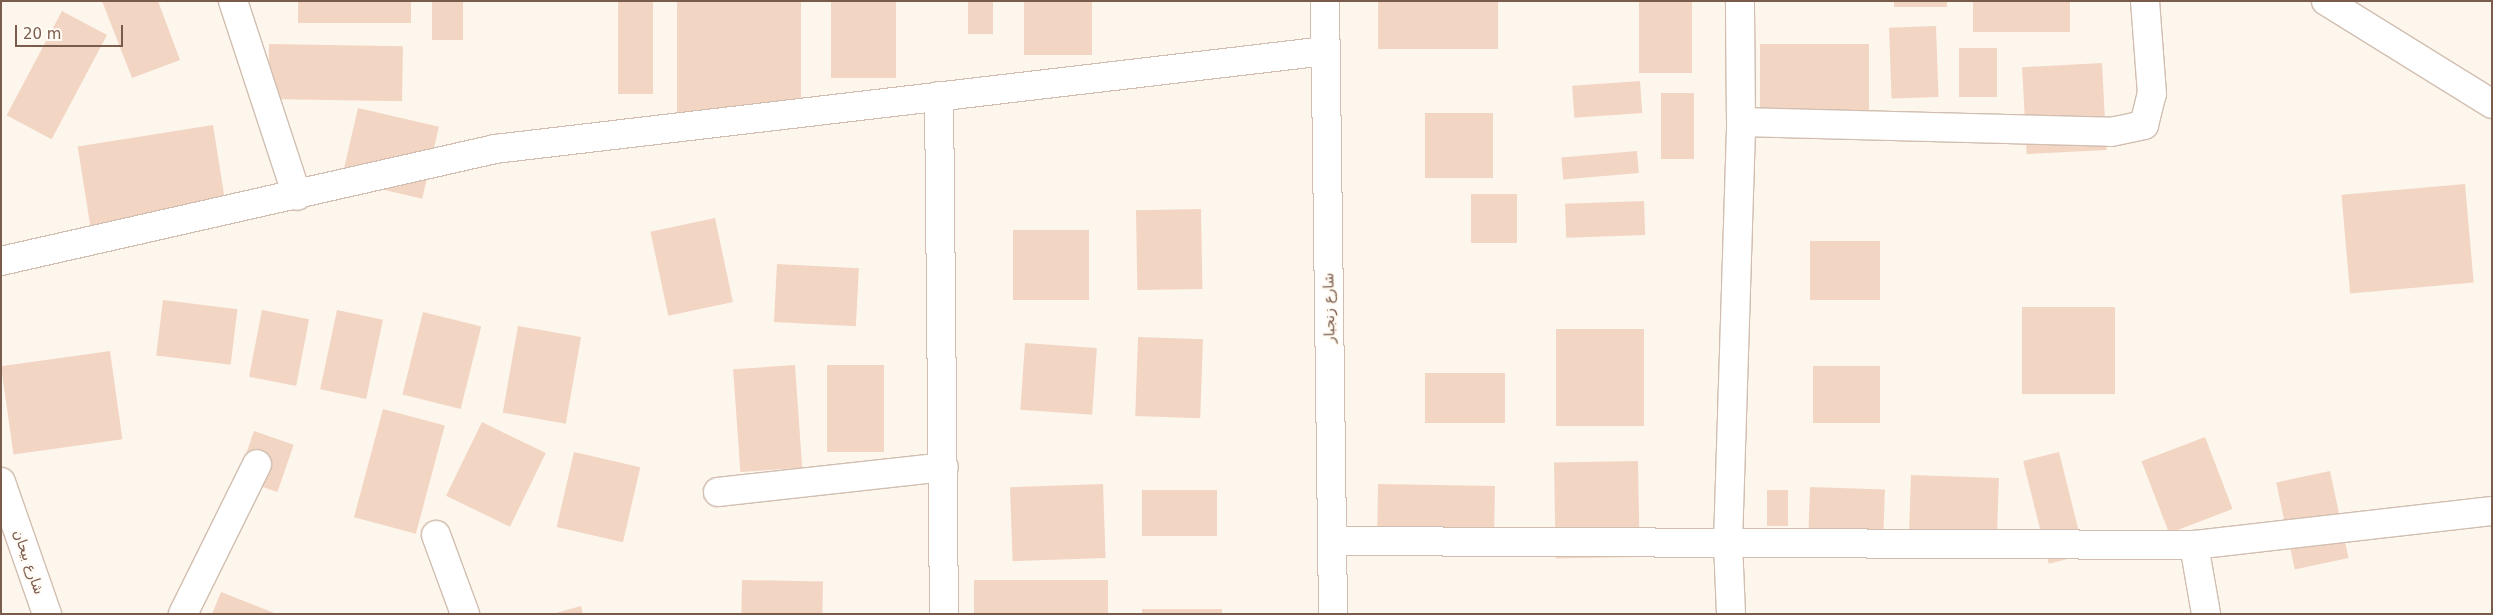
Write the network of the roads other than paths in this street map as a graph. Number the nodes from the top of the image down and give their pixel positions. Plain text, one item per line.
1 (233, 1) edge
2 (1325, 1) edge
3 (1740, 1) edge
4 (2145, 1) edge
5 (2326, 1) edge
6 (2358, 10) edge
7 (1324, 51) junction
8 (939, 96) junction
9 (2492, 104) edge
10 (1741, 122) junction
11 (297, 196) junction
12 (1, 261) edge
13 (257, 464) dead end
14 (944, 466) junction
15 (1, 482) edge
16 (718, 492) dead end
17 (2492, 511) edge
18 (436, 535) dead end
19 (1334, 541) junction
20 (1728, 543) junction
21 (2194, 546) junction
22 (47, 614) edge
23 (183, 614) edge
24 (465, 614) edge
25 (944, 614) edge
26 (1333, 614) edge
27 (1731, 614) edge
28 (2206, 614) edge

1 - 11 street
2 - 7 street, شارع زنجبار
3 - 10 street
4 - 10 street
5 - 6 street
6 - 9 street
7 - 8 street
7 - 19 street, شارع زنجبار
8 - 11 street
8 - 14 street
10 - 20 street
11 - 12 street
13 - 23 street
14 - 16 street
14 - 25 street
15 - 22 street, شارع بيحان
17 - 21 street
18 - 24 street
19 - 20 street
19 - 26 street, شارع زنجبار
20 - 21 street
20 - 27 street
21 - 28 street

